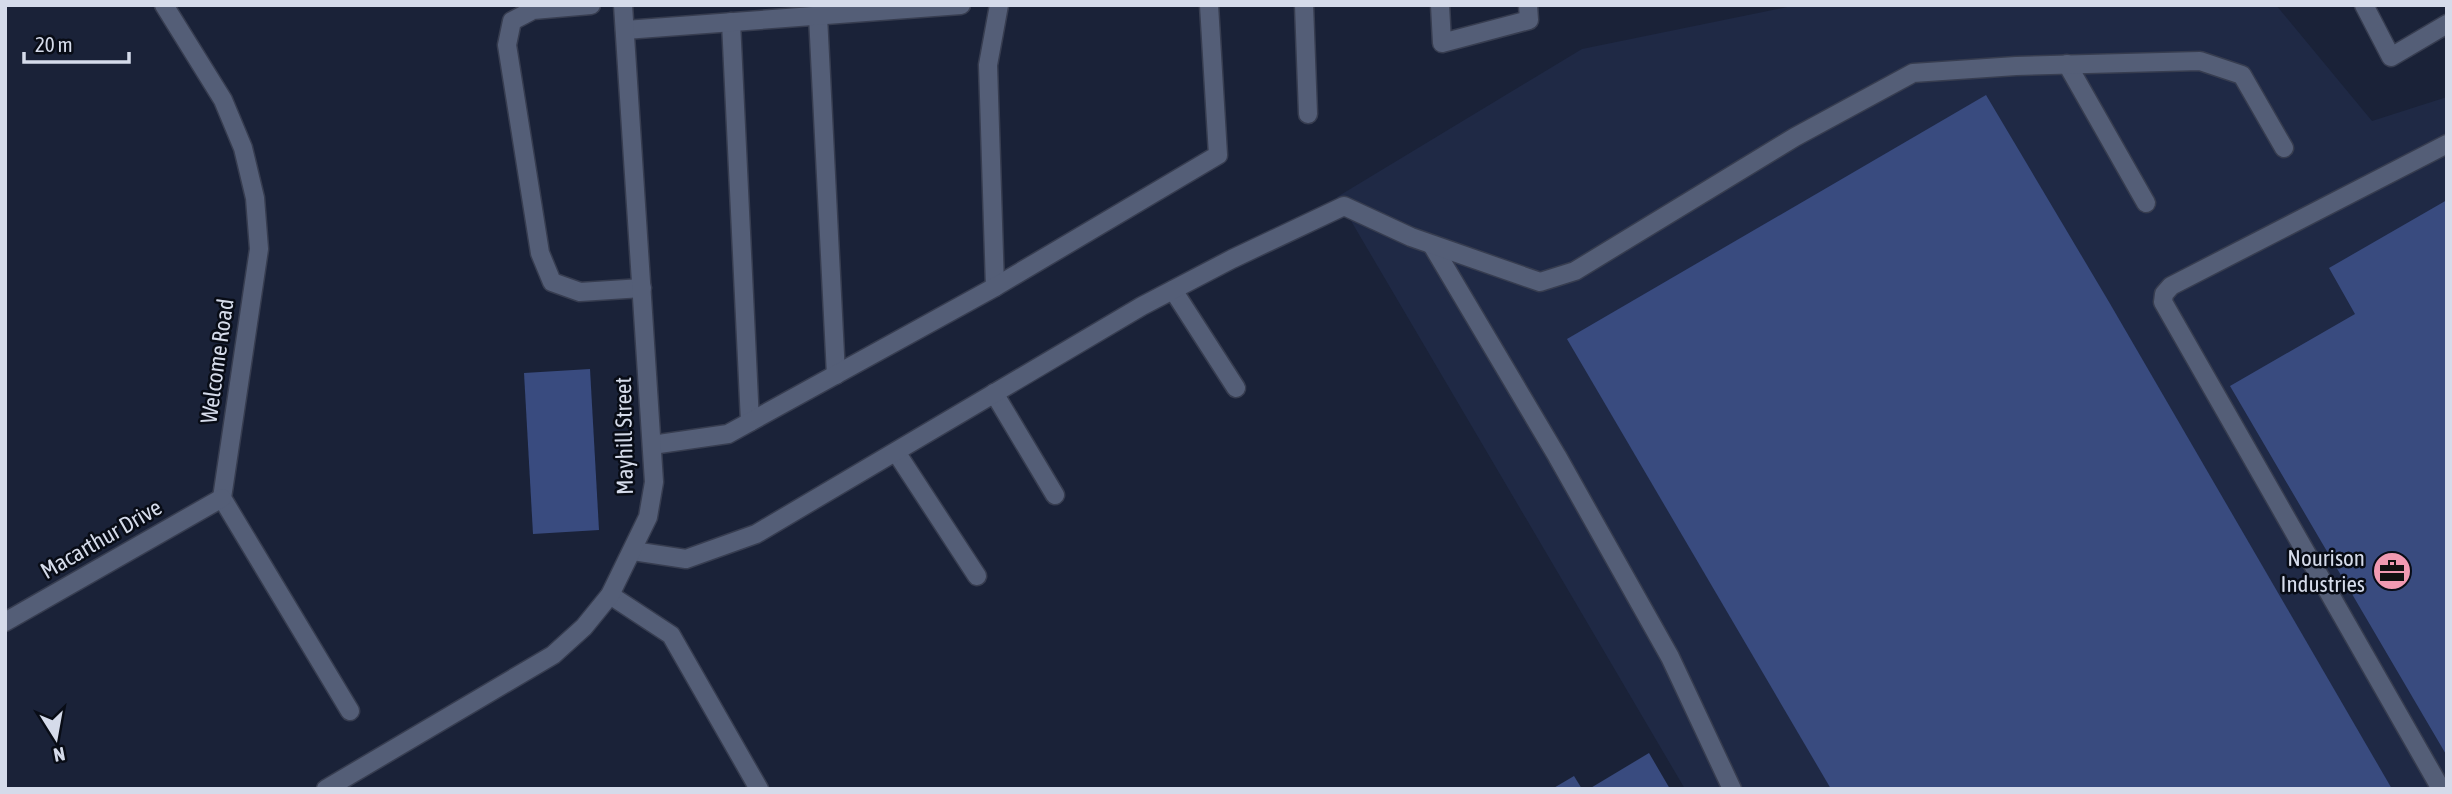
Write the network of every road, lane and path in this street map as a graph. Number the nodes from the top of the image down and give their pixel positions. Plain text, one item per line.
1 (164, 5) edge
2 (591, 5) edge
3 (623, 5) edge
4 (961, 5) edge
5 (999, 5) edge
6 (1209, 5) edge
7 (1304, 5) edge
8 (1440, 5) edge
9 (1528, 5) edge
10 (2364, 5) edge
11 (818, 16) junction
12 (731, 22) junction
13 (2447, 24) edge
14 (625, 30) junction
15 (2067, 64) junction
16 (1308, 114) dead end
17 (2447, 144) edge
18 (2284, 148) dead end
19 (2146, 203) dead end
20 (1432, 245) junction
21 (995, 286) junction
22 (642, 288) junction
23 (1173, 290) junction
24 (836, 375) junction
25 (1236, 388) dead end
26 (994, 393) junction
27 (750, 422) junction
28 (652, 445) junction
29 (896, 452) junction
30 (1055, 495) dead end
31 (222, 498) junction
32 (633, 551) junction
33 (977, 576) dead end
34 (610, 595) junction
35 (5, 622) edge
36 (350, 711) dead end
37 (326, 789) edge
38 (760, 789) edge
39 (1732, 789) edge
40 (2441, 789) edge

1 - 31 street, Welcome Road
2 - 22 street
3 - 14 street, Mayhill Street
4 - 11 street
5 - 21 street
6 - 21 street
7 - 16 street
8 - 9 street
10 - 13 street
11 - 12 street
11 - 24 street
12 - 14 street
12 - 27 street
14 - 22 street, Mayhill Street
15 - 18 street
15 - 19 street
15 - 20 street
17 - 40 street
20 - 23 street
20 - 39 street
21 - 24 street
22 - 28 street, Mayhill Street
23 - 25 street
23 - 26 street
24 - 27 street
26 - 29 street
26 - 30 street
27 - 28 street
28 - 32 street, Mayhill Street
29 - 32 street
29 - 33 street
31 - 35 street, Macarthur Drive
31 - 36 street
32 - 34 street, Mayhill Street
34 - 37 street, Mayhill Street
34 - 38 street

